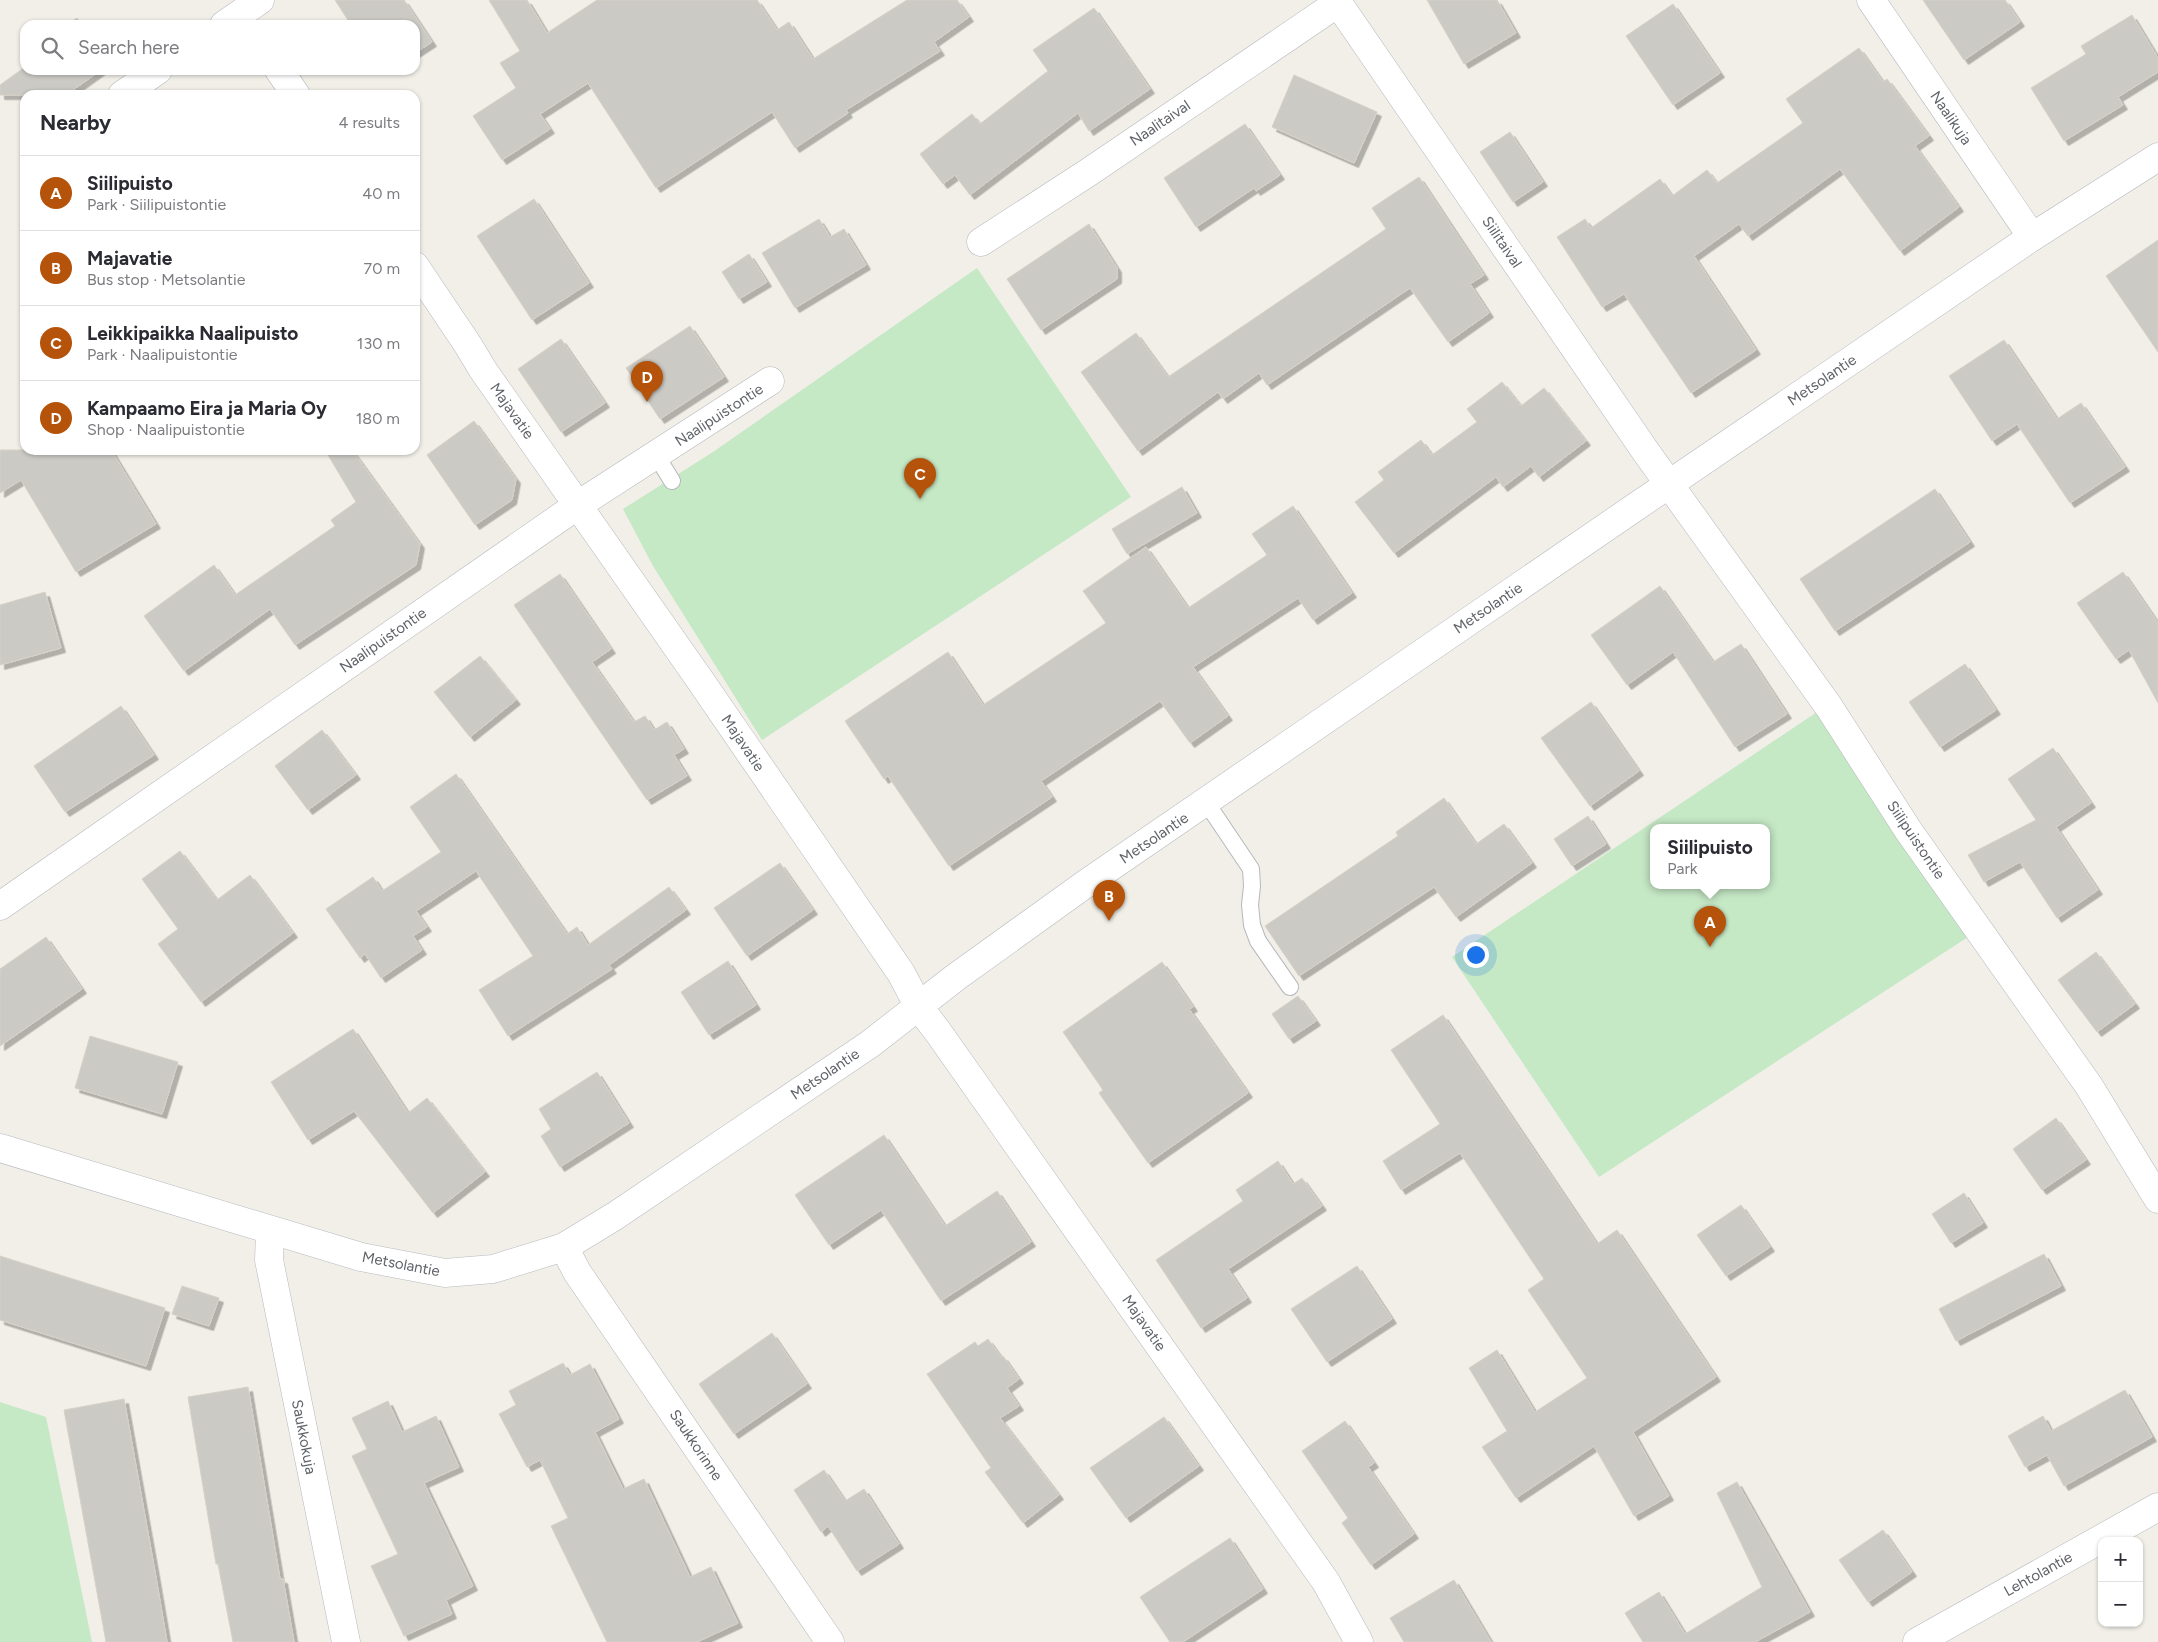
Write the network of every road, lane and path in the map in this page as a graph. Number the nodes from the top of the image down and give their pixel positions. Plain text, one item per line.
1 (1871, 0) edge
2 (1337, 1) edge
3 (151, 75) edge
4 (282, 75) edge
5 (129, 90) edge
6 (293, 90) edge
7 (2158, 157) edge
8 (2032, 237) junction
9 (981, 242) dead end
10 (420, 273) edge
11 (770, 382) dead end
12 (656, 455) junction
13 (672, 481) dead end
14 (1669, 484) junction
15 (578, 505) junction
16 (1206, 802) junction
17 (0, 906) edge
18 (1290, 987) dead end
19 (919, 1008) junction
20 (0, 1148) edge
21 (2158, 1199) edge
22 (270, 1231) junction
23 (564, 1247) junction
24 (2158, 1507) edge
25 (346, 1642) edge
26 (830, 1642) edge
27 (1359, 1642) edge
28 (1917, 1642) edge

1 - 8 street, Naalikuja
2 - 9 street, Naalitaival
2 - 14 street, Siilitaival
3 - 5 street
4 - 6 street
7 - 8 street, Metsolantie
8 - 14 street, Metsolantie
10 - 15 street, Majavatie
11 - 12 street, Naalipuistontie
12 - 13 lane
12 - 15 street, Naalipuistontie
14 - 16 street, Metsolantie
14 - 21 street, Siilipuistontie
15 - 17 street, Naalipuistontie
15 - 19 street, Majavatie
16 - 18 lane
16 - 19 street, Metsolantie
19 - 23 street, Metsolantie
19 - 27 street, Majavatie
20 - 22 street, Metsolantie
22 - 23 street, Metsolantie
22 - 25 street, Saukkokuja
23 - 26 street, Saukkorinne
24 - 28 street, Lehtolantie

